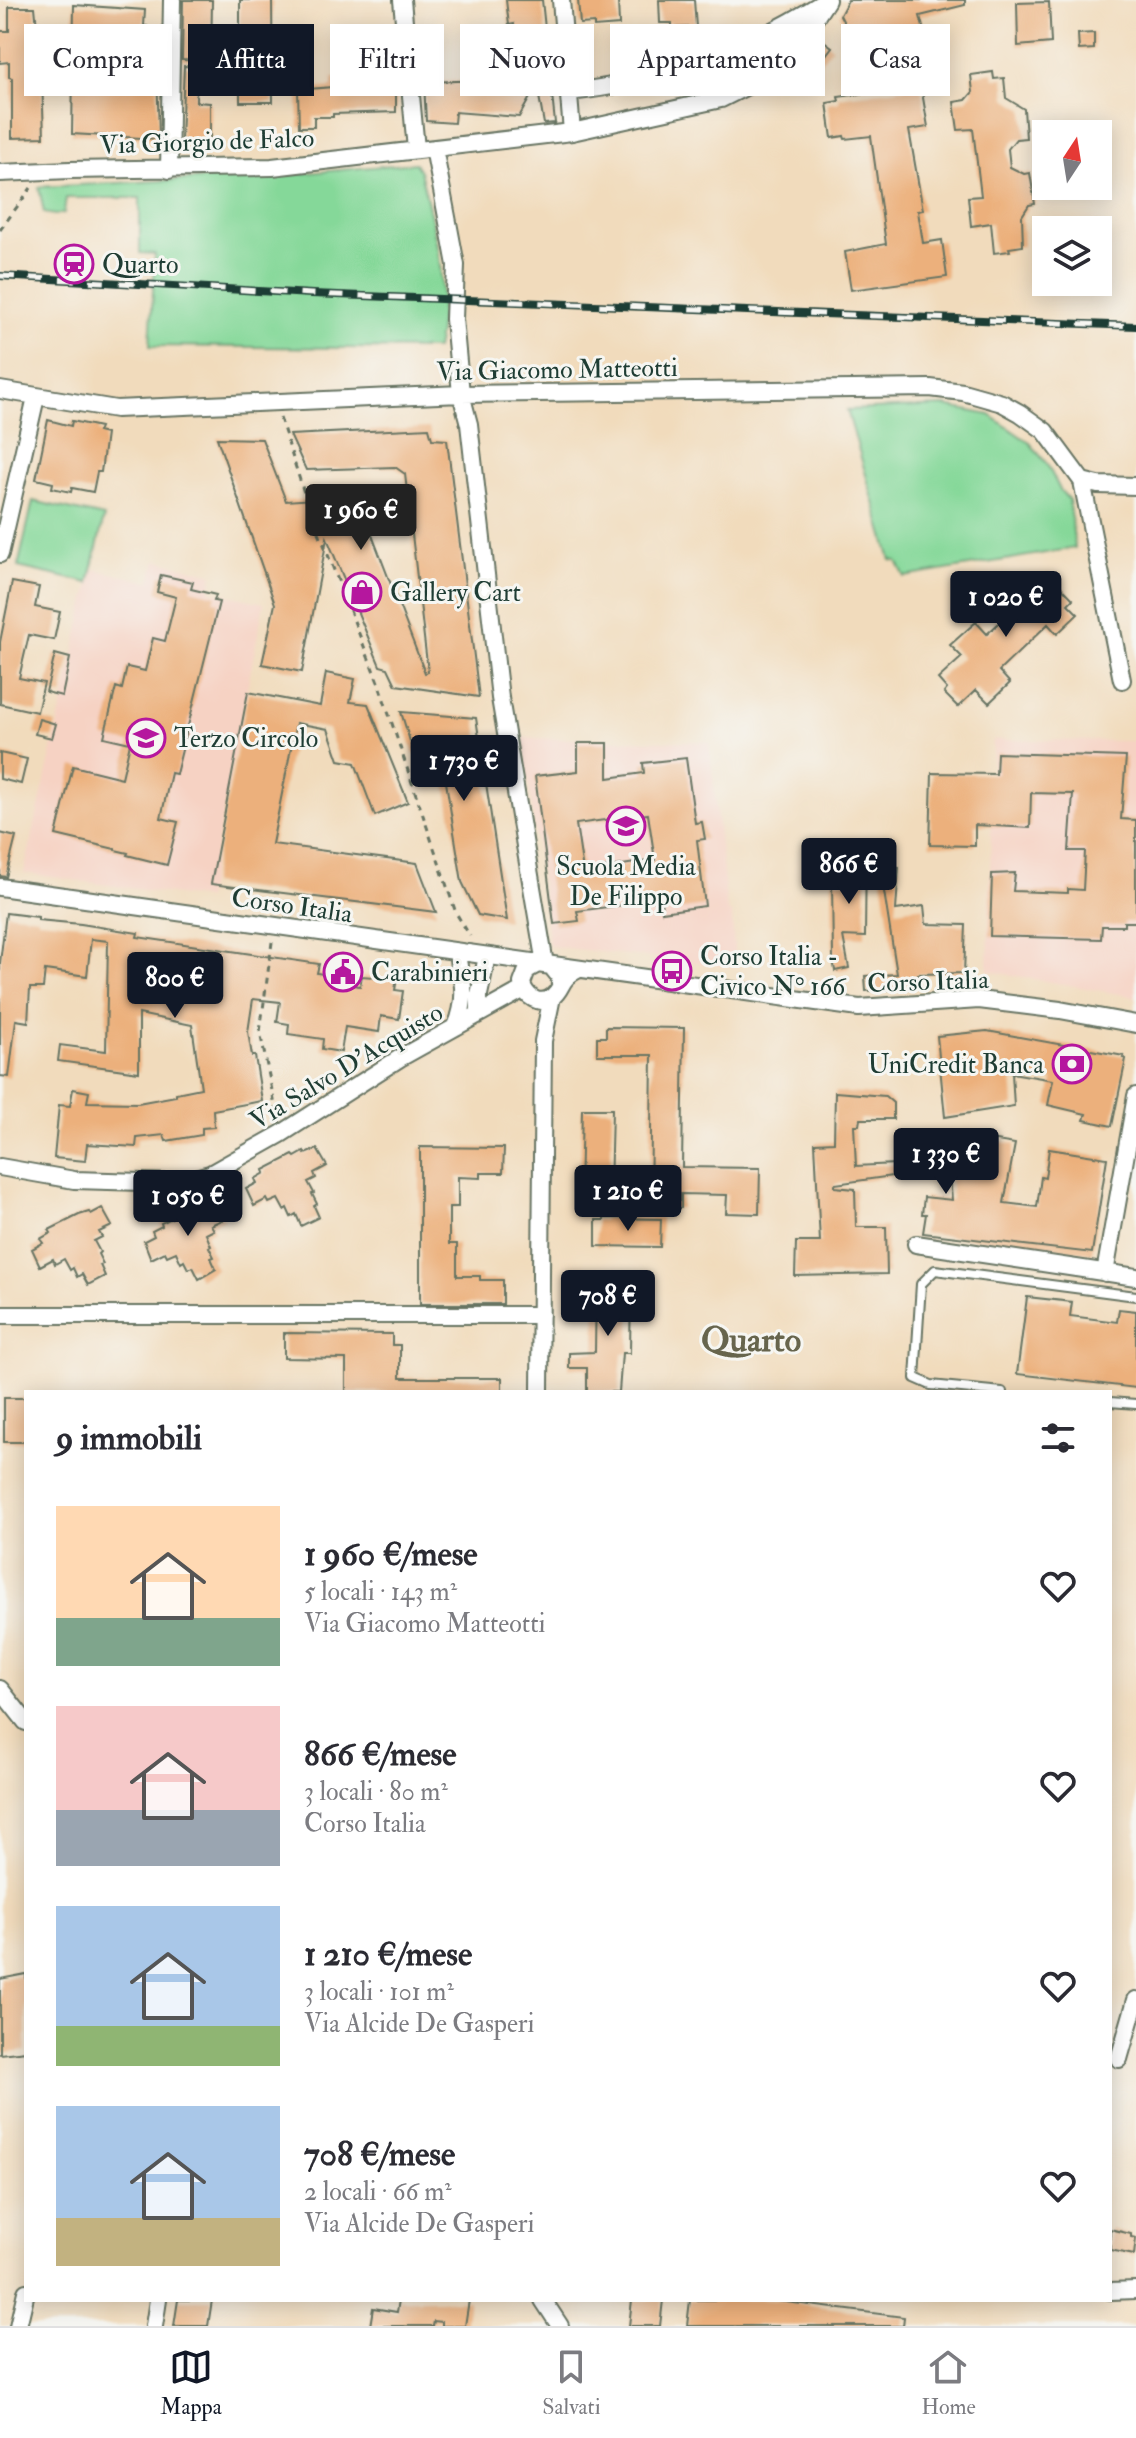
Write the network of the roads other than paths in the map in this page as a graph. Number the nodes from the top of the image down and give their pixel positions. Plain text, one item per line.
1 (172, 0) edge
2 (402, 0) edge
3 (561, 0) edge
4 (563, 24) edge
5 (787, 24) edge
6 (811, 24) edge
7 (569, 96) edge
8 (726, 96) edge
9 (572, 132) junction
10 (434, 148) junction
11 (416, 149) junction
12 (169, 170) junction
13 (0, 173) edge
14 (0, 390) edge
15 (461, 394) junction
16 (36, 397) junction
17 (1082, 481) junction
18 (1136, 486) edge
19 (0, 554) edge
20 (1122, 680) dead end
21 (0, 887) edge
22 (458, 952) junction
23 (495, 957) junction
24 (545, 964) junction
25 (579, 969) junction
26 (556, 990) junction
27 (526, 993) junction
28 (479, 1014) junction
29 (1136, 1024) edge
30 (456, 1027) junction
31 (543, 1041) junction
32 (1136, 1096) edge
33 (0, 1167) edge
34 (916, 1244) dead end
35 (1105, 1273) junction
36 (1136, 1277) edge
37 (1102, 1292) junction
38 (1136, 1296) edge
39 (1, 1315) edge
40 (541, 1315) junction
41 (540, 1390) edge
42 (982, 1390) edge
43 (1112, 1402) edge
44 (1136, 1404) edge
45 (0, 1689) edge
46 (24, 1719) edge
47 (1136, 2000) edge
48 (1122, 2059) edge
49 (1136, 2290) edge
50 (1112, 2291) edge
51 (24, 2300) edge
52 (158, 2302) edge
53 (544, 2302) edge
54 (18, 2326) edge
55 (154, 2326) edge
56 (560, 2326) edge

1 - 12 street
2 - 11 street
3 - 4 street
5 - 6 street, Via Giorgio de Falco
7 - 9 street
8 - 9 street, Via Giorgio de Falco
9 - 10 street, Via Giorgio de Falco
10 - 11 street, Via Giorgio de Falco
10 - 15 street
11 - 12 street, Via Giorgio de Falco
12 - 13 street, Via Giorgio de Falco
14 - 16 street, Via Giacomo Matteotti
15 - 16 street, Via Giacomo Matteotti
15 - 17 street, Via Giacomo Matteotti
15 - 24 street
16 - 19 street
17 - 18 street
17 - 20 street
21 - 22 street, Corso Italia
22 - 23 street, Corso Italia
22 - 30 street
23 - 24 street, Corso Italia
23 - 28 street
24 - 25 street, Corso Italia
24 - 26 street
24 - 27 street
25 - 26 street
25 - 29 street, Corso Italia
26 - 27 street
26 - 31 street
27 - 28 street, Via Salvo D'Acquisto
27 - 31 street
28 - 30 street, Via Salvo D'Acquisto
30 - 33 street, Via Salvo D'Acquisto
31 - 40 street
32 - 35 street
34 - 35 street
35 - 36 street
35 - 37 lane
37 - 38 lane
37 - 42 lane
39 - 40 street
40 - 41 street
43 - 44 lane
45 - 46 street
47 - 48 street
49 - 50 street
51 - 54 street
52 - 55 street
53 - 56 street

